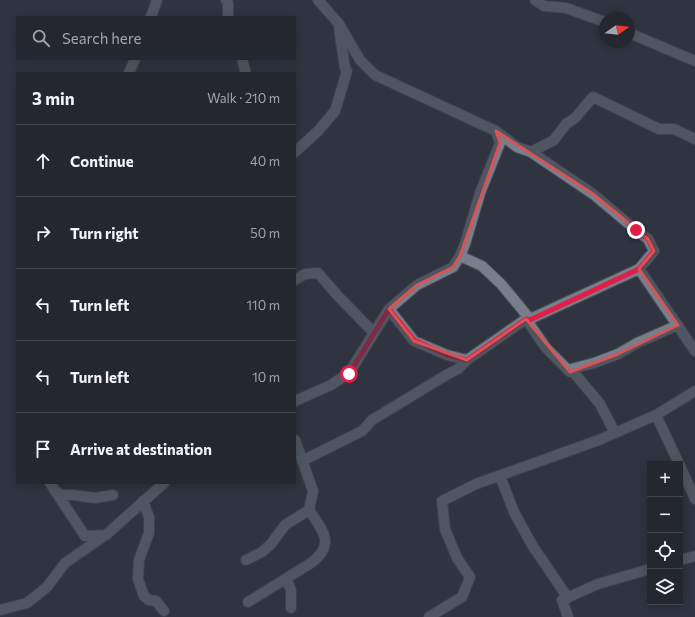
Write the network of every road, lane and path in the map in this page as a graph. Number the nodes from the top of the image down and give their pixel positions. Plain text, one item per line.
1 (157, 0) edge
2 (226, 0) edge
3 (318, 0) edge
4 (537, 1) edge
5 (151, 16) edge
6 (228, 16) edge
7 (599, 20) edge
8 (339, 24) junction
9 (635, 36) edge
10 (135, 60) edge
11 (242, 60) edge
12 (695, 61) edge
13 (129, 72) edge
14 (245, 72) edge
15 (496, 131) junction
16 (695, 139) edge
17 (296, 151) edge
18 (531, 152) junction
19 (460, 256) junction
20 (639, 269) junction
21 (296, 279) edge
22 (389, 309) junction
23 (528, 319) junction
24 (678, 325) junction
25 (374, 333) junction
26 (695, 351) edge
27 (467, 360) junction
28 (571, 369) junction
29 (695, 391) edge
30 (296, 401) edge
31 (656, 415) junction
32 (615, 433) junction
33 (296, 443) edge
34 (302, 461) junction
35 (678, 461) edge
36 (683, 472) edge
37 (500, 476) junction
38 (163, 484) edge
39 (52, 487) edge
40 (113, 495) dead end
41 (695, 499) edge
42 (143, 501) junction
43 (309, 510) junction
44 (107, 534) junction
45 (695, 556) edge
46 (683, 559) edge
47 (246, 560) dead end
48 (647, 570) edge
49 (286, 579) junction
50 (568, 598) junction
51 (248, 602) dead end
52 (291, 608) dead end
53 (164, 611) dead end
54 (3, 613) edge
55 (429, 617) edge
56 (568, 617) edge

1 - 5 street
2 - 6 street
3 - 8 street
4 - 7 street
8 - 15 street
8 - 17 street
9 - 12 street
10 - 13 street
11 - 14 street
15 - 18 street
15 - 19 street
16 - 18 street
18 - 20 street
19 - 22 street
19 - 23 street
20 - 23 street
20 - 24 street
21 - 25 street
22 - 25 street
22 - 27 street
23 - 27 street
23 - 28 street
24 - 26 street
24 - 28 street
25 - 30 street
27 - 34 street
28 - 32 street
29 - 31 street
31 - 32 street
31 - 35 street
32 - 37 street
33 - 34 street
34 - 43 street
36 - 41 street
37 - 50 street
37 - 55 street
38 - 42 street
39 - 40 street
39 - 44 street
42 - 44 street
42 - 53 street
43 - 47 street
43 - 49 street
44 - 54 street
45 - 46 street
48 - 50 street
49 - 51 street
49 - 52 street
50 - 56 street

